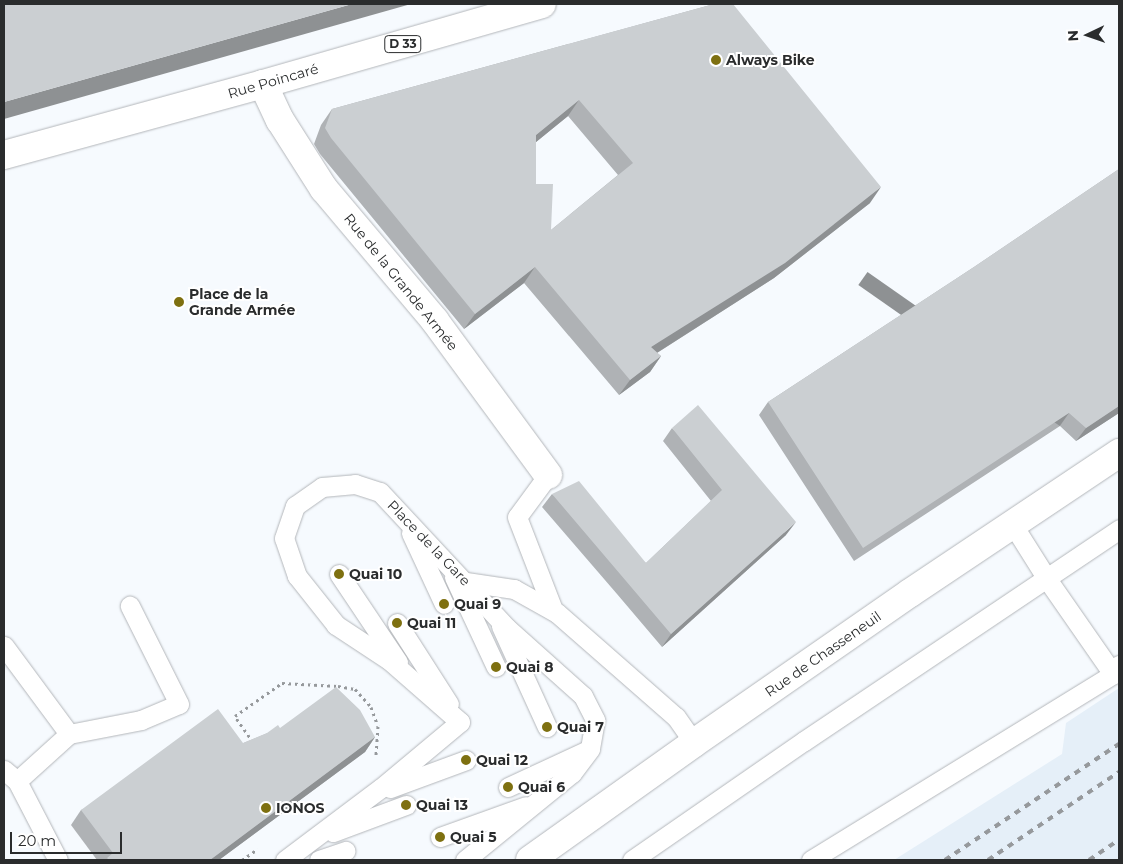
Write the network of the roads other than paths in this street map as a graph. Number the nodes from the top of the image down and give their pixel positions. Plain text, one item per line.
1 (542, 4) edge
2 (263, 84) junction
3 (4, 155) edge
4 (1119, 453) edge
5 (548, 475) joint
6 (404, 518) junction
7 (1013, 524) junction
8 (1119, 529) edge
9 (448, 564) junction
10 (339, 574) dead end
11 (1047, 579) junction
12 (466, 582) junction
13 (444, 604) dead end
14 (130, 606) dead end
15 (553, 610) junction
16 (495, 614) junction
17 (397, 623) dead end
18 (4, 646) edge
19 (496, 667) dead end
20 (1116, 669) edge
21 (409, 678) junction
22 (460, 722) junction
23 (547, 727) dead end
24 (69, 734) junction
25 (694, 743) junction
26 (590, 749) junction
27 (466, 760) dead end
28 (10, 775) edge
29 (508, 787) dead end
30 (373, 795) junction
31 (539, 801) junction
32 (406, 805) dead end
33 (440, 837) dead end
34 (313, 839) junction
35 (345, 851) dead end
36 (471, 856) edge
37 (58, 860) edge
38 (285, 860) edge
39 (319, 860) edge
40 (453, 860) edge
41 (530, 860) edge
42 (632, 860) edge
43 (811, 860) edge

1 - 2 street, Rue Poincaré / D 33
2 - 3 street, Rue Poincaré / D 33
2 - 5 street, Rue de la Grande Armée
4 - 7 street, Rue de Chasseneuil
5 - 15 lane
6 - 9 lane, Place de la Gare
6 - 13 lane
6 - 21 lane, Place de la Gare
7 - 11 lane
7 - 25 street, Rue de Chasseneuil
8 - 11 lane
9 - 12 lane, Place de la Gare
9 - 19 lane
10 - 21 lane
11 - 20 lane
11 - 42 lane
12 - 15 lane
12 - 16 lane, Place de la Gare
14 - 24 lane
15 - 25 lane
16 - 23 lane
16 - 26 lane, Place de la Gare
17 - 22 lane
18 - 24 lane
20 - 43 lane
21 - 22 lane, Place de la Gare
22 - 30 lane
24 - 28 lane
25 - 41 street, Rue de Chasseneuil
26 - 29 lane
26 - 31 lane, Place de la Gare
27 - 30 lane
28 - 37 lane
30 - 34 lane
31 - 33 lane
31 - 36 lane, Place de la Gare
32 - 34 lane
34 - 38 lane
35 - 39 lane
36 - 40 lane, Place de la Gare

